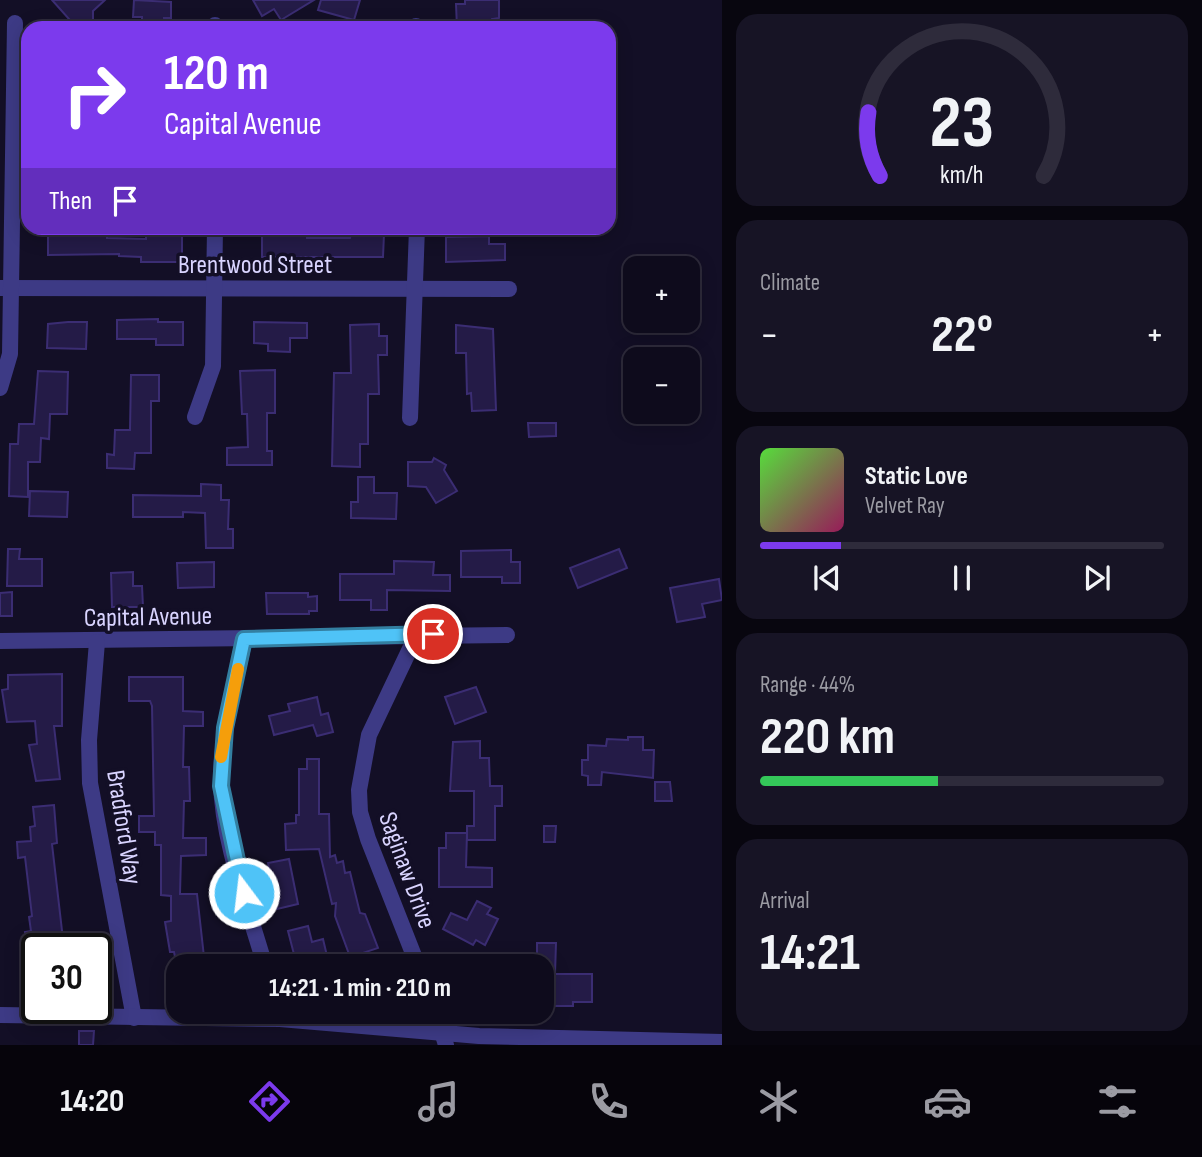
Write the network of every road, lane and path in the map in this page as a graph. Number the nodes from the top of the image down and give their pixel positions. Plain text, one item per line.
1 (15, 23) dead end
2 (215, 235) edge
3 (417, 235) edge
4 (6, 288) edge
5 (215, 288) junction
6 (417, 289) junction
7 (509, 289) dead end
8 (0, 388) edge
9 (195, 416) dead end
10 (410, 418) dead end
11 (417, 634) junction
12 (507, 635) dead end
13 (244, 639) junction
14 (0, 641) edge
15 (97, 642) junction
16 (262, 954) edge
17 (413, 954) edge
18 (0, 1015) edge
19 (166, 1017) edge
20 (134, 1018) junction
21 (341, 1024) edge
22 (445, 1039) edge
23 (722, 1042) edge

1 - 4 street
2 - 5 street
3 - 6 street
4 - 5 street, Brentwood Street
4 - 8 street
5 - 6 street, Brentwood Street
5 - 9 street
6 - 7 street, Brentwood Street
6 - 10 street
11 - 12 street, Capital Avenue
11 - 13 street, Capital Avenue
11 - 17 street, Saginaw Drive
13 - 15 street, Capital Avenue
13 - 16 street
14 - 15 street, Capital Avenue
15 - 20 street, Bradford Way
18 - 20 street
19 - 20 street
21 - 22 street
22 - 23 street

